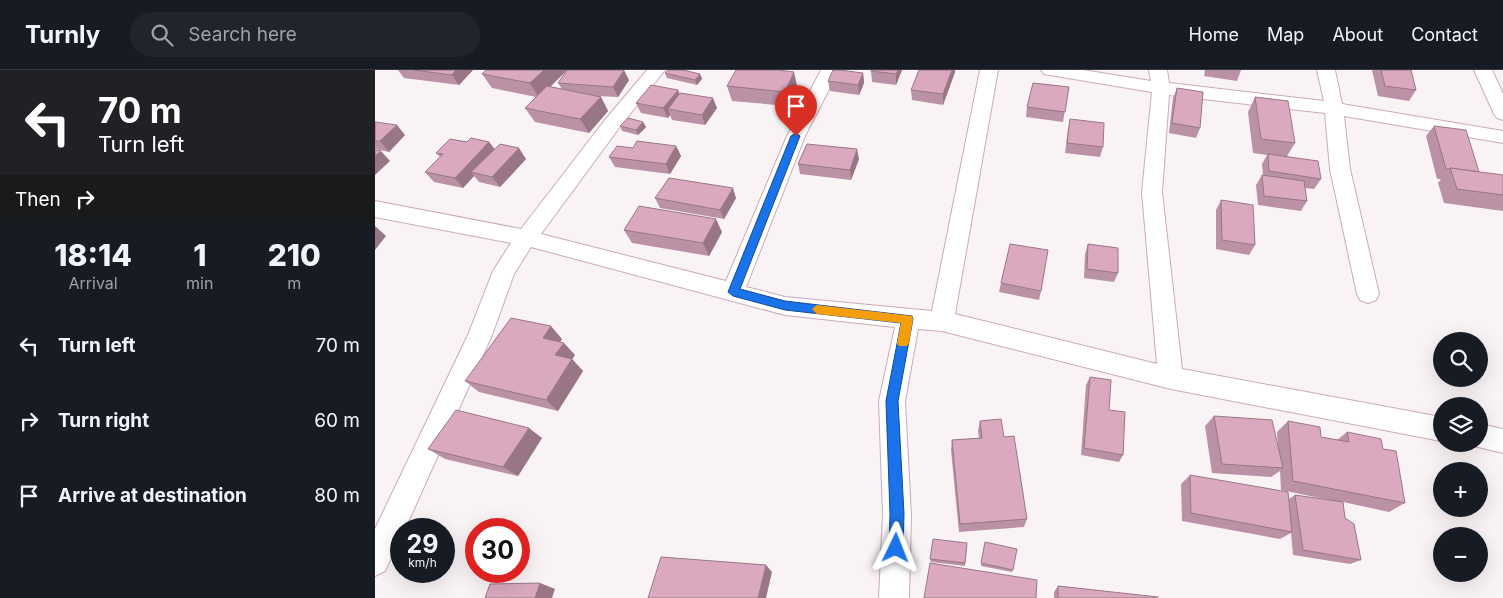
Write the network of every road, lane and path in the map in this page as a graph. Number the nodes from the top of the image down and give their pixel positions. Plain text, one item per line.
1 (656, 70) edge
2 (830, 70) edge
3 (989, 70) edge
4 (1050, 70) edge
5 (1326, 70) edge
6 (1483, 70) edge
7 (1160, 79) edge
8 (1334, 108) junction
9 (1503, 114) edge
10 (1503, 137) edge
11 (375, 209) edge
12 (526, 238) junction
13 (733, 292) junction
14 (1367, 294) dead end
15 (908, 319) junction
16 (942, 321) junction
17 (1171, 378) junction
18 (1433, 427) edge
19 (1488, 438) edge
20 (1503, 441) edge
21 (375, 561) edge
22 (894, 598) edge

1 - 12 street
2 - 13 street
3 - 16 street
4 - 7 street
5 - 8 street
6 - 9 street
7 - 8 street
7 - 17 street
8 - 10 street
8 - 14 street
11 - 12 street
12 - 13 street
12 - 21 street
13 - 15 street
15 - 16 street
15 - 22 street
16 - 17 street
17 - 18 street
19 - 20 street

